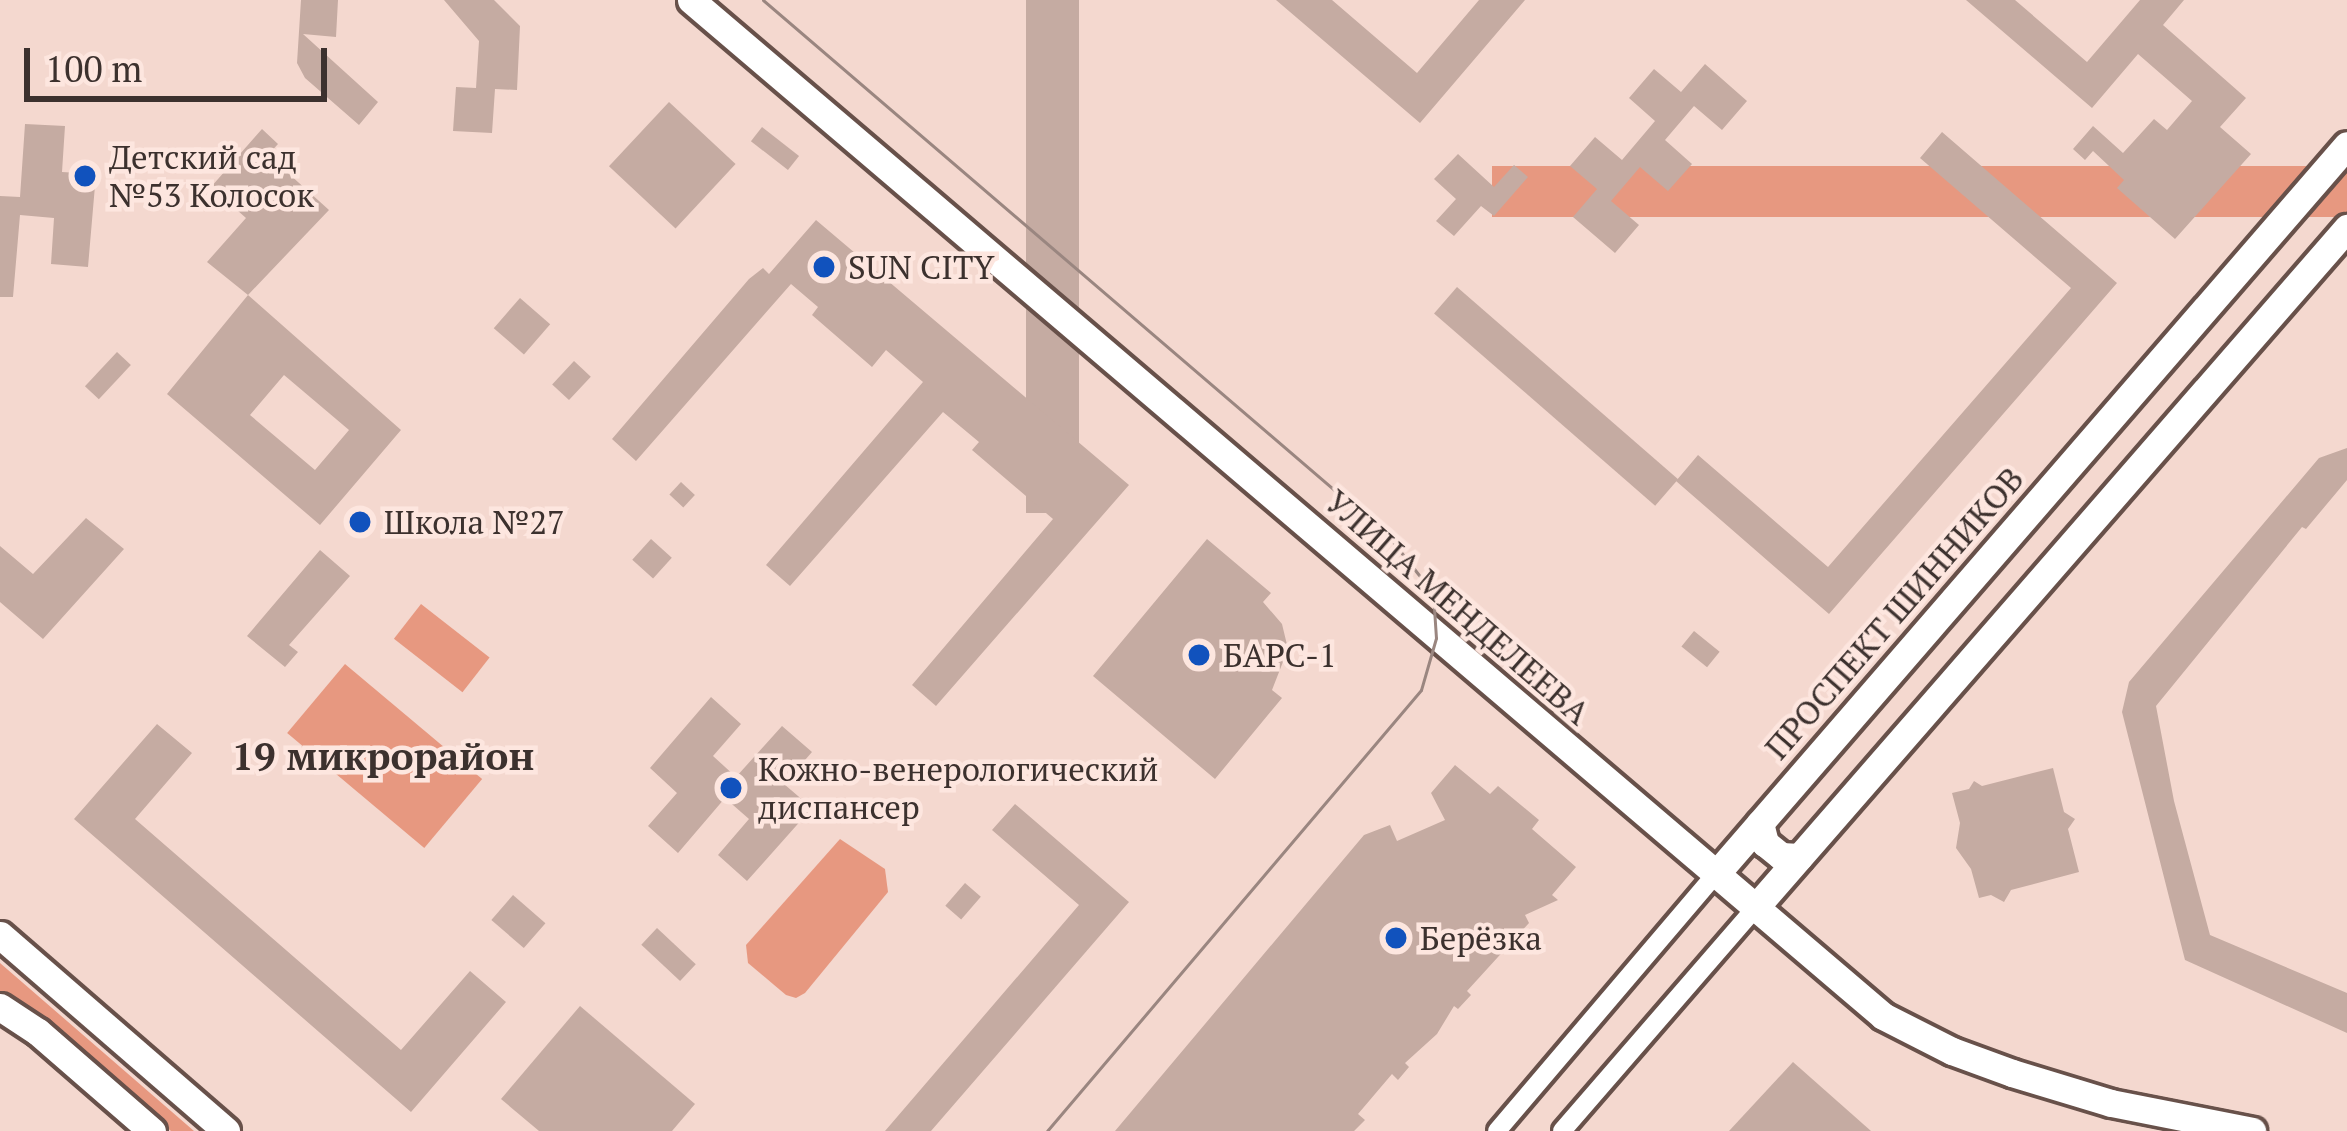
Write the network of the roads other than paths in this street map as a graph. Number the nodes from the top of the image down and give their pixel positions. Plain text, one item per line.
1 (691, 0) edge
2 (2347, 145) edge
3 (2347, 228) edge
4 (1760, 823) junction
5 (1799, 857) junction
6 (1716, 874) junction
7 (1755, 908) junction
8 (0, 935) edge
9 (0, 1006) edge
10 (152, 1131) edge
11 (226, 1131) edge
12 (1496, 1131) edge
13 (1562, 1131) edge
14 (2252, 1131) edge

1 - 6 main road, УЛИЦА МЕНДЕЛЕЕВА
2 - 4 main road, ПРОСПЕКТ ШИННИКОВ
3 - 5 main road
4 - 5 main road
4 - 6 main road, ПРОСПЕКТ ШИННИКОВ
5 - 7 main road
6 - 7 main road, УЛИЦА МЕНДЕЛЕЕВА
6 - 12 street, ПРОСПЕКТ ШИННИКОВ
7 - 13 street
7 - 14 main road, УЛИЦА МЕНДЕЛЕЕВА
8 - 11 main road
9 - 10 main road

